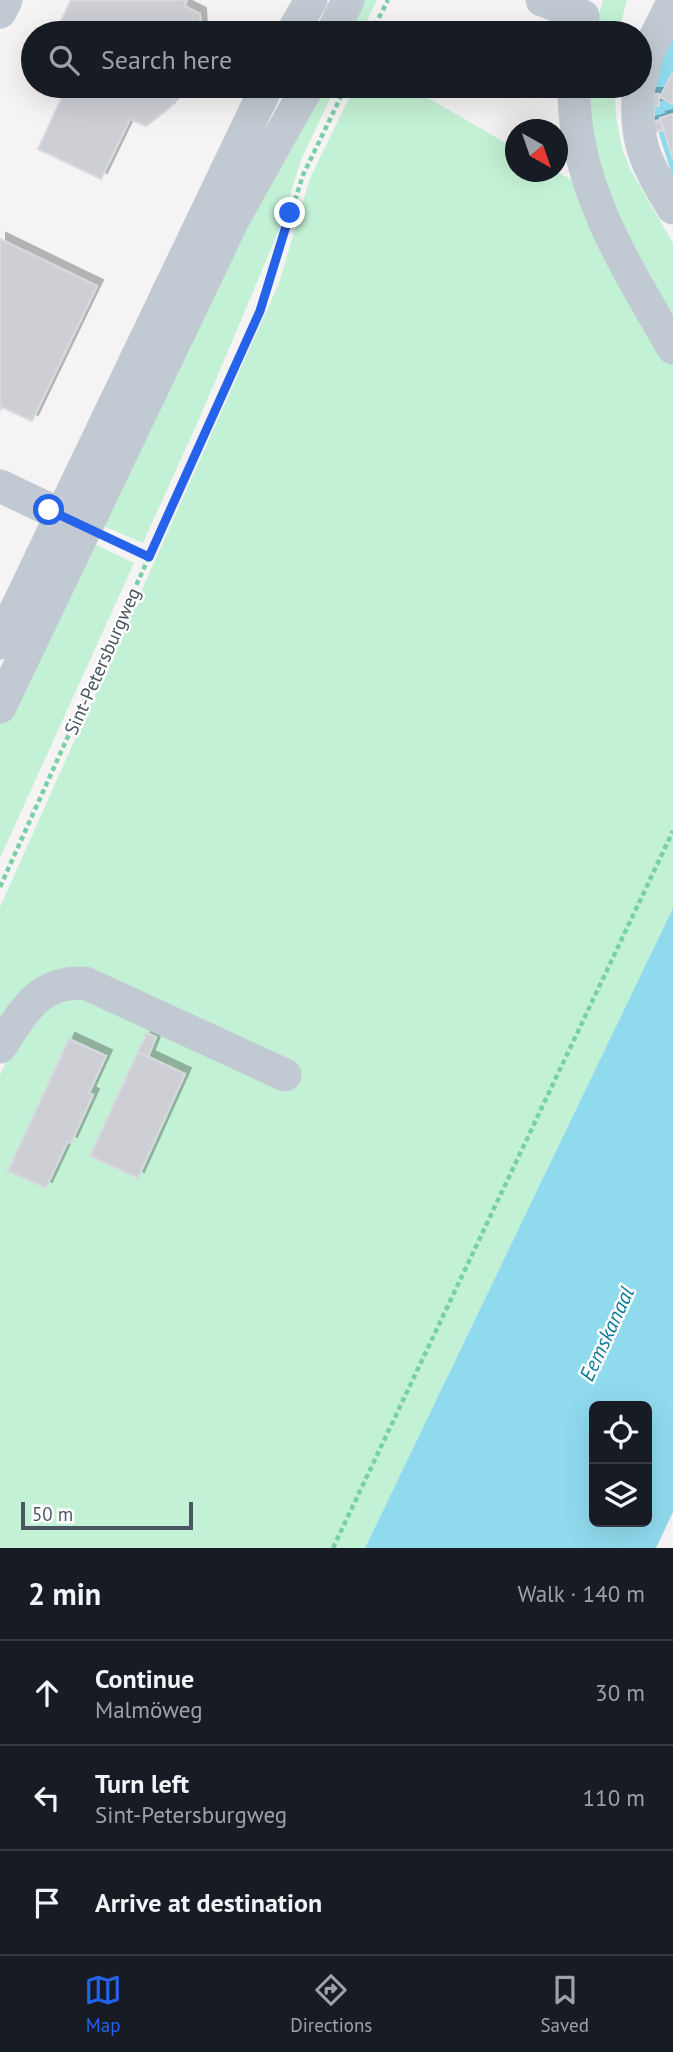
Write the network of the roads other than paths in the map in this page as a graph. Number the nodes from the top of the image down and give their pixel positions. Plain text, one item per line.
1 (6, 0) edge
2 (311, 0) edge
3 (348, 0) edge
4 (542, 0) edge
5 (673, 2) edge
6 (0, 12) edge
7 (583, 16) edge
8 (299, 21) edge
9 (338, 21) edge
10 (652, 44) edge
11 (262, 98) edge
12 (301, 98) edge
13 (575, 98) edge
14 (638, 98) edge
15 (673, 208) edge
16 (673, 348) edge
17 (0, 486) edge
18 (74, 521) junction
19 (0, 643) edge
20 (0, 707) edge
21 (0, 1047) edge
22 (285, 1075) dead end

1 - 6 street
2 - 8 street
3 - 9 street
4 - 7 street
5 - 10 street
11 - 18 street
12 - 18 street
13 - 16 street
14 - 15 street
17 - 18 street
18 - 19 street
18 - 20 street
21 - 22 street

